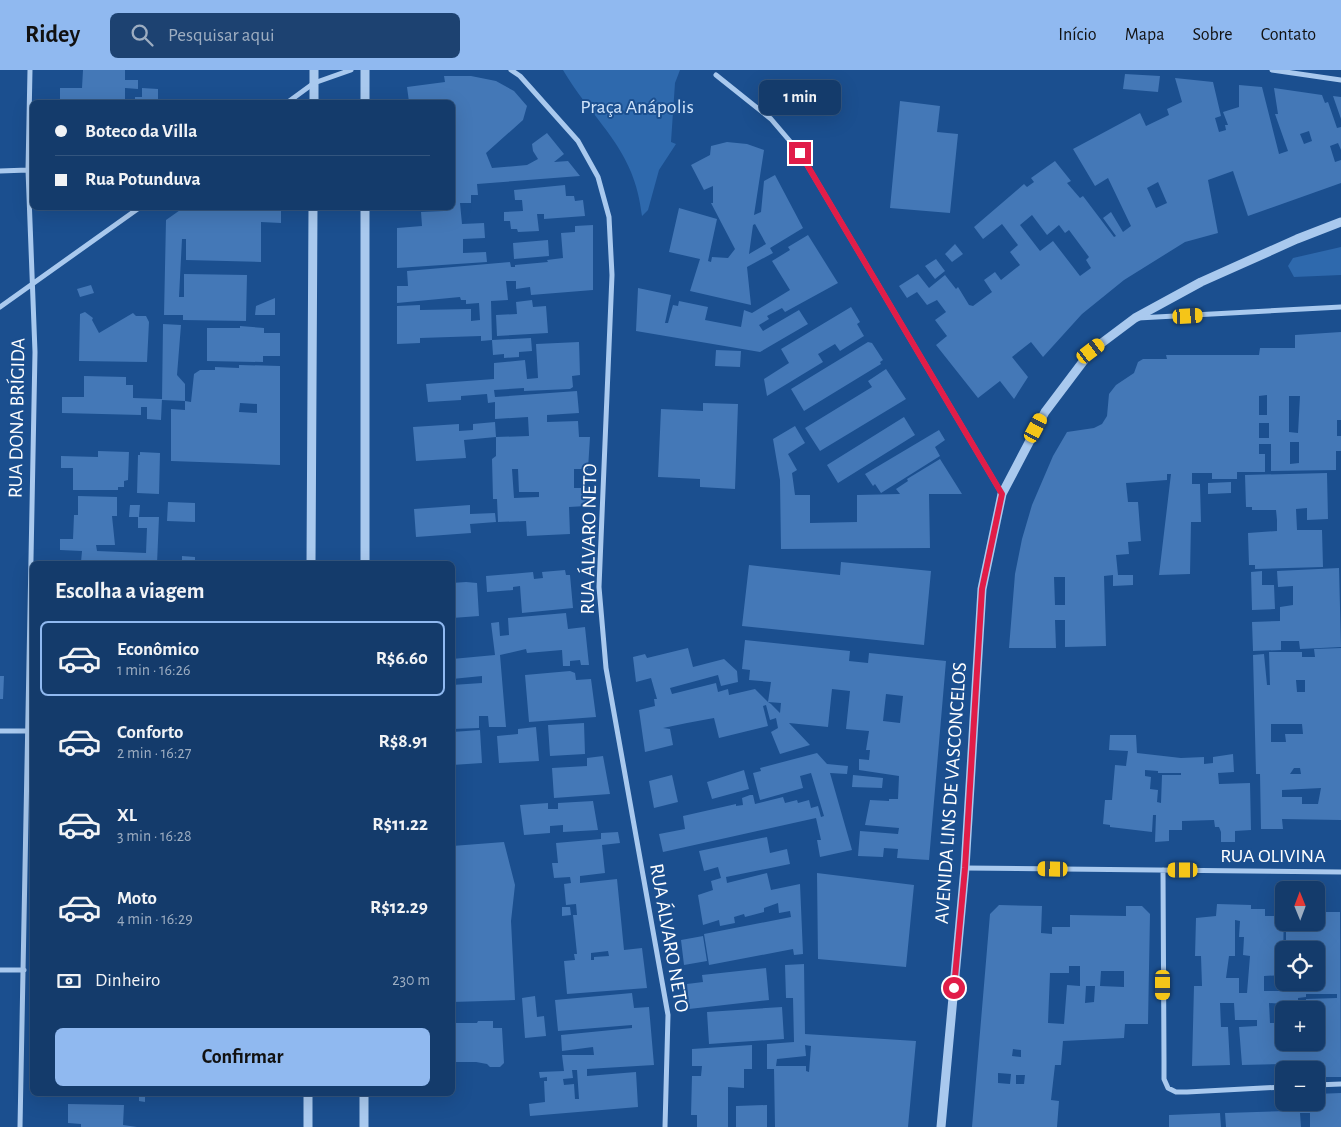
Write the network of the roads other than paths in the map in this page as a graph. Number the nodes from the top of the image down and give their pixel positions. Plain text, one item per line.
1 (30, 70) edge
2 (314, 70) edge
3 (351, 70) edge
4 (365, 70) edge
5 (511, 70) edge
6 (1272, 70) edge
7 (716, 74) dead end
8 (1341, 80) edge
9 (314, 83) junction
10 (291, 100) edge
11 (314, 100) edge
12 (365, 100) edge
13 (28, 170) junction
14 (0, 171) edge
15 (136, 210) edge
16 (314, 210) edge
17 (365, 210) edge
18 (1341, 222) edge
19 (31, 285) junction
20 (0, 307) edge
21 (1341, 307) edge
22 (1135, 318) junction
23 (1002, 494) junction
24 (31, 561) edge
25 (311, 561) edge
26 (365, 561) edge
27 (30, 589) edge
28 (0, 731) edge
29 (27, 731) junction
30 (965, 868) junction
31 (1163, 870) junction
32 (1341, 872) edge
33 (0, 970) edge
34 (24, 970) junction
35 (1341, 1084) edge
36 (1325, 1085) edge
37 (1275, 1087) edge
38 (308, 1096) edge
39 (364, 1096) edge
40 (20, 1127) edge
41 (308, 1127) edge
42 (364, 1127) edge
43 (665, 1127) edge
44 (941, 1127) edge

1 - 13 street, RUA DONA BRÍGIDA
2 - 9 street
3 - 9 street
4 - 12 street
5 - 43 street, RUA ÁLVARO NETO
6 - 8 street
7 - 23 street
9 - 10 street
9 - 11 street
13 - 14 street
13 - 19 street, RUA DONA BRÍGIDA
15 - 19 street
16 - 25 street
17 - 26 street
18 - 22 street, AVENIDA LINS DE VASCONCELOS
19 - 20 street
19 - 24 street, RUA DONA BRÍGIDA
21 - 22 street
22 - 23 street, AVENIDA LINS DE VASCONCELOS
23 - 30 street, AVENIDA LINS DE VASCONCELOS
27 - 29 street, RUA DONA BRÍGIDA
28 - 29 street
29 - 34 street, RUA DONA BRÍGIDA
30 - 31 street, RUA OLIVINA
30 - 44 street, AVENIDA LINS DE VASCONCELOS
31 - 32 street, RUA OLIVINA
31 - 37 street
33 - 34 street
34 - 40 street, RUA DONA BRÍGIDA
35 - 36 street
38 - 41 street
39 - 42 street

